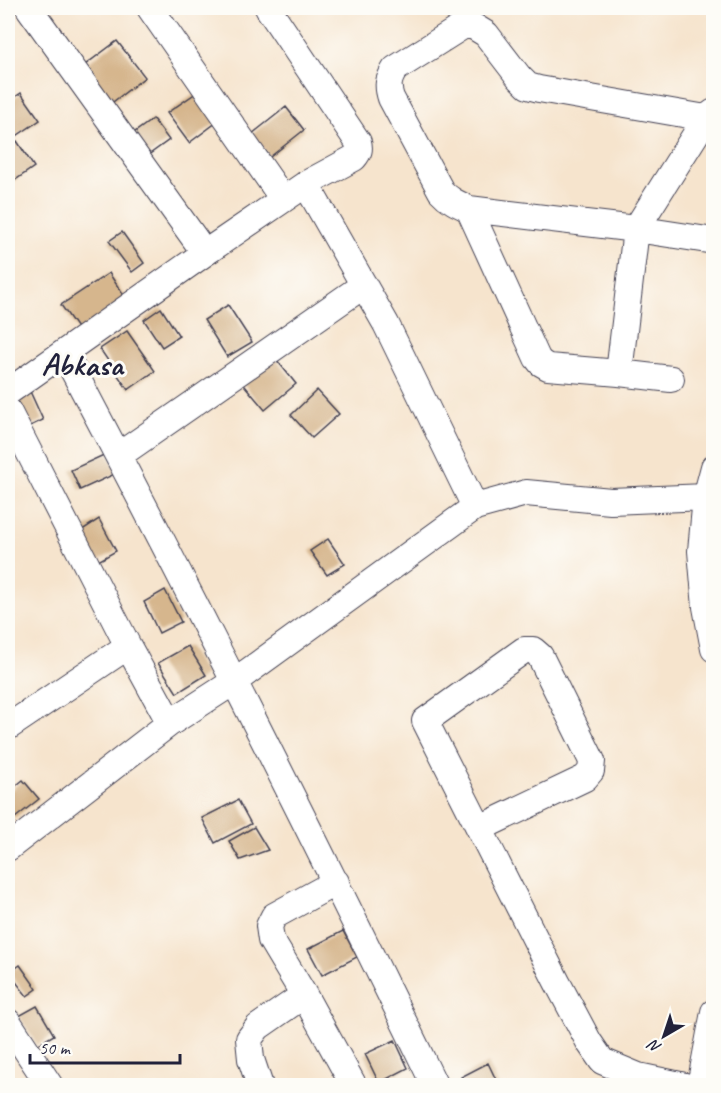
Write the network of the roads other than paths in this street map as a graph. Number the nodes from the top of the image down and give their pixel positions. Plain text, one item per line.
1 (29, 8) edge
2 (150, 8) edge
3 (268, 8) edge
4 (710, 115) edge
5 (306, 184) junction
6 (283, 199) junction
7 (469, 209) junction
8 (636, 229) junction
9 (714, 241) edge
10 (205, 253) junction
11 (364, 285) junction
12 (64, 353) junction
13 (619, 373) junction
14 (671, 379) dead end
15 (8, 392) edge
16 (8, 411) edge
17 (118, 456) junction
18 (714, 468) edge
19 (710, 498) edge
20 (475, 507) junction
21 (128, 646) junction
22 (714, 649) edge
23 (235, 681) junction
24 (170, 723) junction
25 (8, 727) edge
26 (480, 828) junction
27 (8, 846) edge
28 (336, 882) junction
29 (304, 995) junction
30 (714, 1012) edge
31 (8, 1022) edge
32 (51, 1086) edge
33 (260, 1086) edge
34 (354, 1086) edge
35 (435, 1086) edge
36 (685, 1086) edge
37 (700, 1086) edge

1 - 10 street
2 - 6 street
3 - 5 street
4 - 7 street
4 - 8 street
5 - 6 street
5 - 11 street
6 - 10 street
7 - 8 street
7 - 13 street
8 - 9 street
8 - 13 street
10 - 12 street
11 - 17 street
11 - 20 street
12 - 15 street
12 - 17 street
13 - 14 street
16 - 21 street
17 - 23 street
18 - 19 street
19 - 20 street
19 - 22 street
20 - 23 street
21 - 24 street
21 - 25 street
23 - 24 street
23 - 28 street
24 - 27 street
26 - 26 street
26 - 36 street
28 - 29 street
28 - 35 street
29 - 33 street
29 - 34 street
30 - 37 street
31 - 32 street

